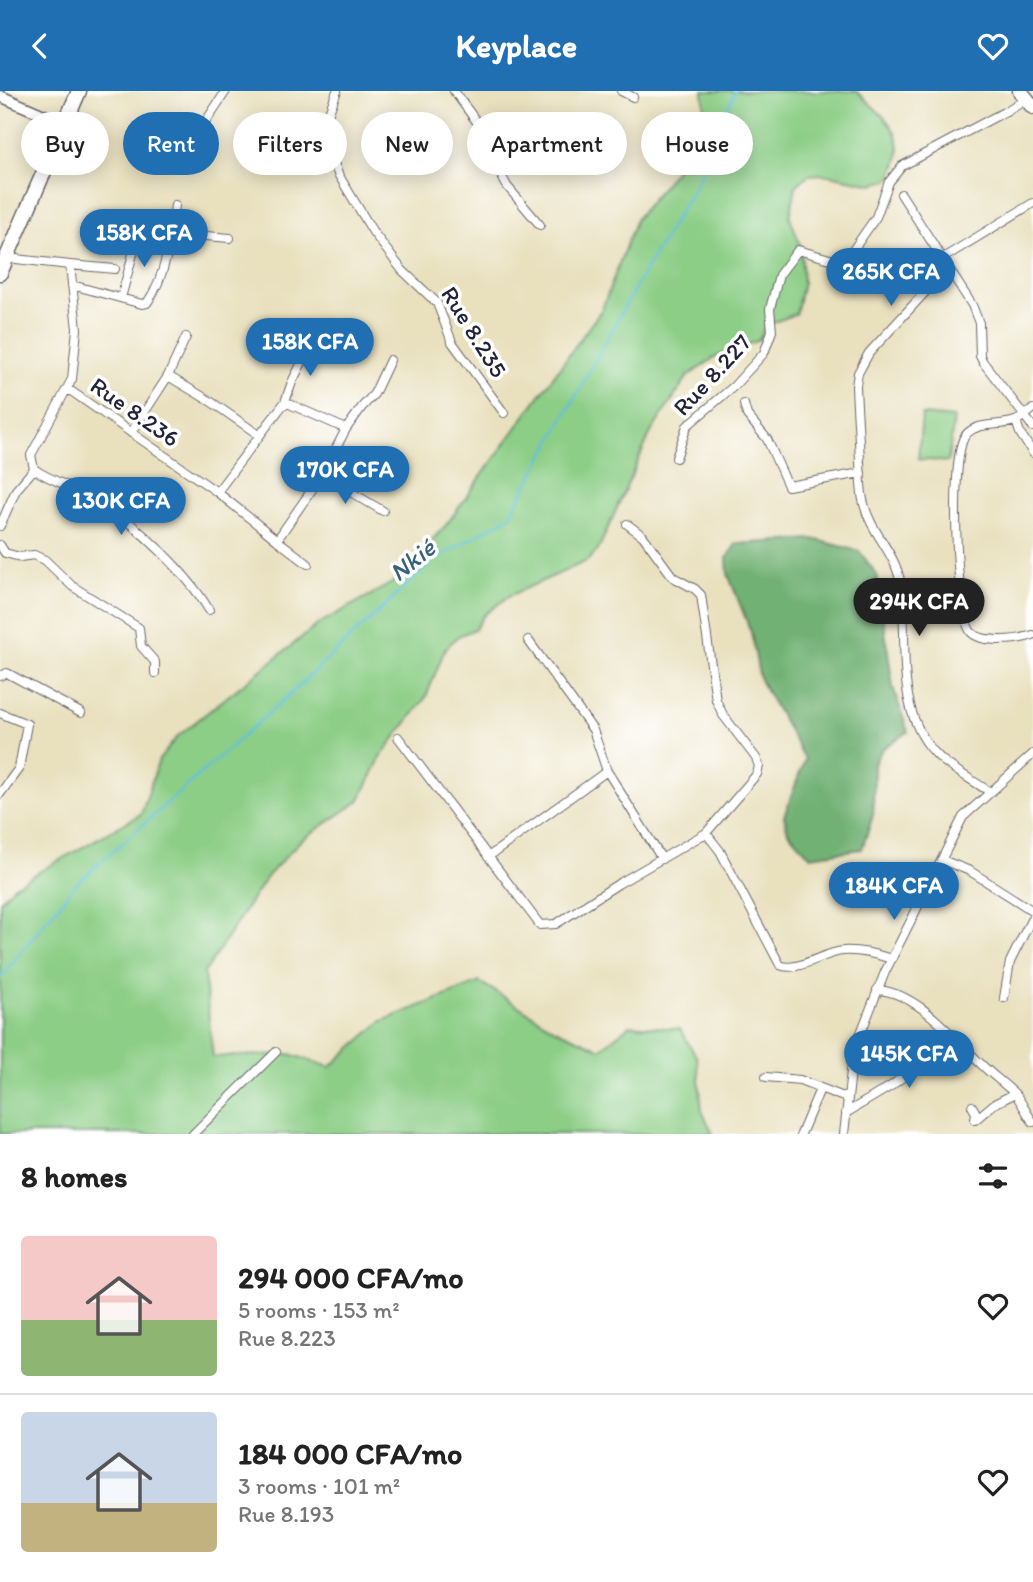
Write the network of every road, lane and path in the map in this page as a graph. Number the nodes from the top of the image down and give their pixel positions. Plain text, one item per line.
1 (79, 91) edge
2 (226, 91) edge
3 (337, 91) edge
4 (454, 91) edge
5 (621, 91) edge
6 (0, 96) edge
7 (633, 97) dead end
8 (1026, 98) edge
9 (37, 112) edge
10 (70, 112) edge
11 (212, 112) edge
12 (329, 112) edge
13 (43, 175) edge
14 (339, 175) edge
15 (901, 194) dead end
16 (1033, 203) edge
17 (175, 205) dead end
18 (540, 225) dead end
19 (139, 232) dead end
20 (171, 233) junction
21 (230, 238) dead end
22 (7, 258) junction
23 (943, 258) junction
24 (70, 265) junction
25 (115, 269) dead end
26 (0, 273) edge
27 (72, 285) junction
28 (121, 298) junction
29 (187, 337) dead end
30 (312, 343) dead end
31 (390, 360) dead end
32 (168, 376) junction
33 (68, 389) junction
34 (285, 402) junction
35 (744, 404) dead end
36 (1033, 409) edge
37 (503, 413) dead end
38 (1024, 415) junction
39 (1016, 421) junction
40 (1033, 427) edge
41 (346, 429) junction
42 (131, 433) junction
43 (259, 435) junction
44 (1033, 453) edge
45 (676, 459) dead end
46 (34, 469) junction
47 (860, 473) junction
48 (322, 475) junction
49 (217, 492) junction
50 (383, 511) dead end
51 (627, 524) dead end
52 (0, 526) edge
53 (278, 540) junction
54 (0, 545) edge
55 (308, 564) dead end
56 (209, 610) dead end
57 (1033, 635) edge
58 (528, 640) dead end
59 (155, 673) dead end
60 (0, 676) edge
61 (0, 713) edge
62 (80, 713) dead end
63 (398, 737) dead end
64 (1033, 754) edge
65 (607, 771) junction
66 (990, 792) junction
67 (0, 794) edge
68 (706, 833) junction
69 (488, 857) junction
70 (662, 859) junction
71 (942, 860) junction
72 (1033, 911) edge
73 (1033, 916) edge
74 (892, 959) junction
75 (877, 990) junction
76 (1004, 998) dead end
77 (953, 1038) junction
78 (276, 1052) dead end
79 (766, 1077) dead end
80 (820, 1089) junction
81 (1014, 1094) junction
82 (846, 1098) junction
83 (972, 1107) dead end
84 (846, 1114) junction
85 (1033, 1122) edge
86 (193, 1134) edge
87 (801, 1134) edge
88 (844, 1134) edge

1 - 10 highway
2 - 11 street
3 - 12 street, Rue 8.235
4 - 18 street
5 - 7 street
6 - 9 main road
8 - 45 street, Rue 8.227
13 - 22 highway
14 - 37 street, Rue 8.235
15 - 23 street
16 - 23 street
17 - 20 street
19 - 28 street
20 - 21 street
20 - 28 street
22 - 24 street
22 - 26 highway
23 - 38 street
23 - 47 street
24 - 25 street
24 - 27 street
27 - 28 street
27 - 33 street
29 - 32 street
30 - 34 street
31 - 41 street
32 - 42 street
32 - 43 street
33 - 42 street, Rue 8.236
33 - 46 street
34 - 41 street
34 - 43 street
35 - 47 street
36 - 38 street
38 - 39 street
38 - 40 street
39 - 44 street
39 - 57 street
41 - 48 street
42 - 49 street, Rue 8.236
43 - 49 street
46 - 52 street
46 - 56 street
47 - 66 street
48 - 50 street
48 - 53 street
49 - 53 street, Rue 8.236
51 - 68 street
53 - 55 street, Rue 8.236
54 - 59 street
58 - 65 street
60 - 62 street
61 - 67 street
63 - 69 street
64 - 66 street
65 - 69 street
65 - 70 street
66 - 71 street
68 - 70 street
68 - 74 street
69 - 70 street
71 - 72 street
71 - 74 street
73 - 76 street
74 - 75 street
75 - 77 street
75 - 82 street
77 - 81 street
77 - 84 street
78 - 86 street
79 - 80 street
80 - 82 street
80 - 87 street
81 - 83 street
81 - 85 street
82 - 84 street
84 - 88 street

